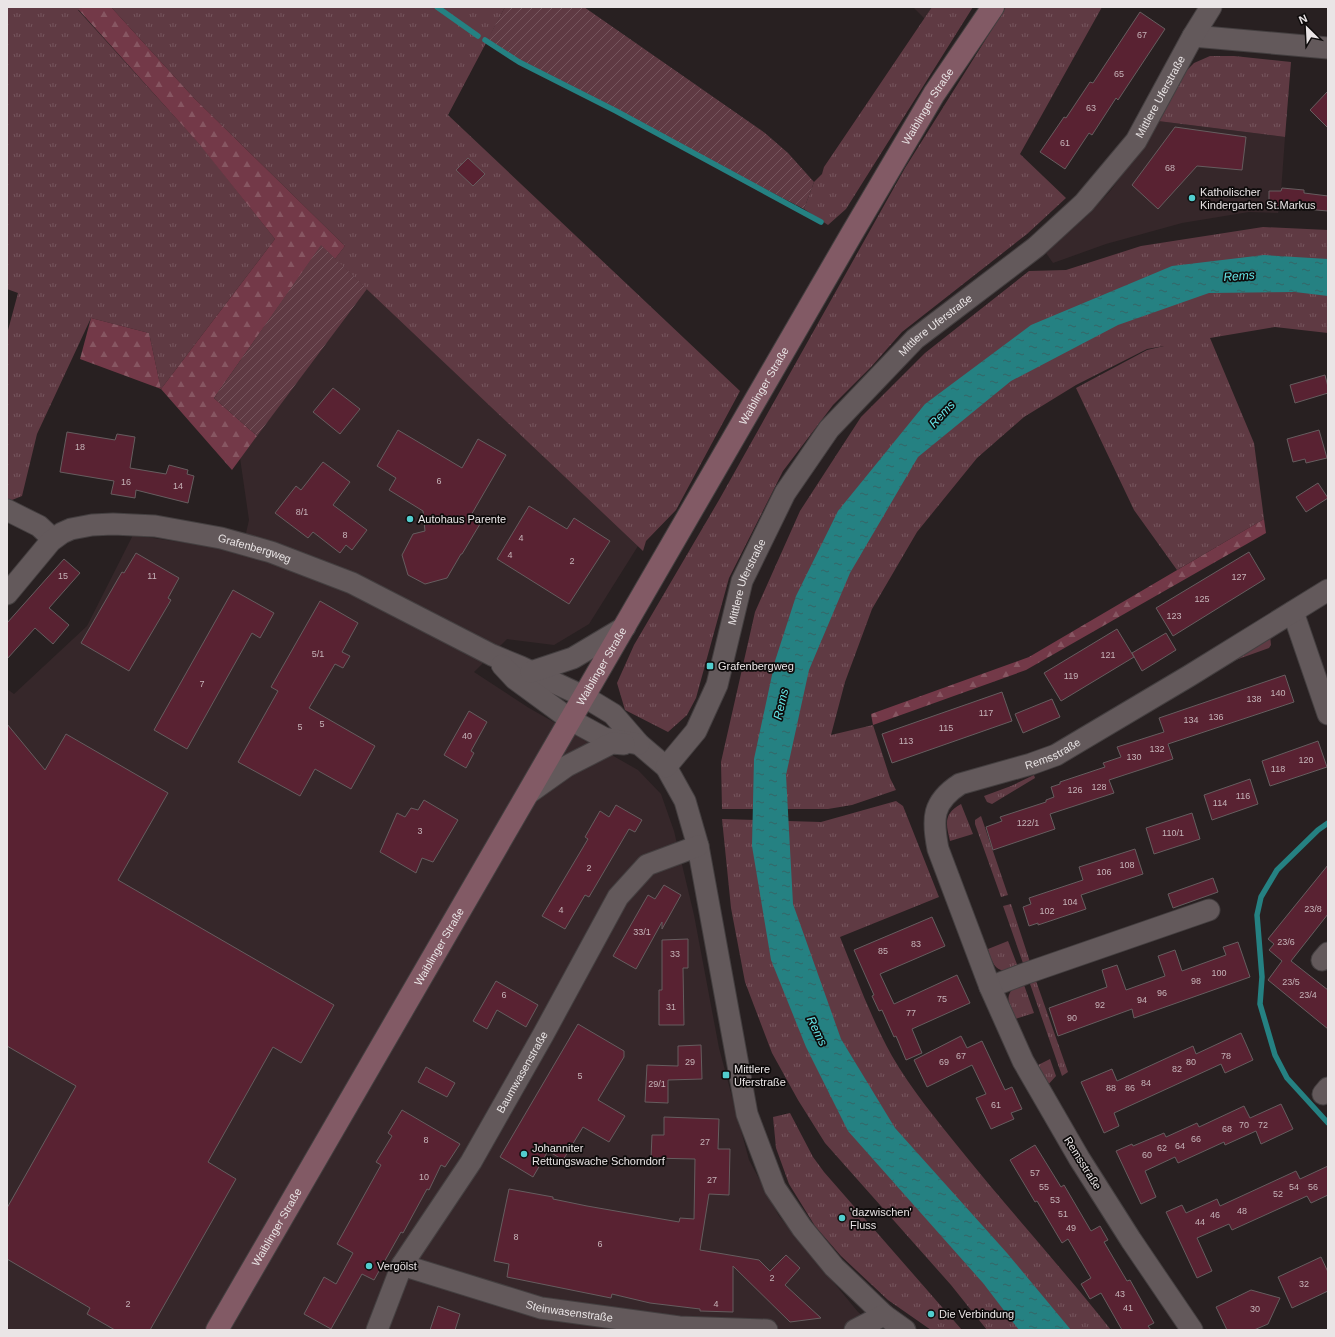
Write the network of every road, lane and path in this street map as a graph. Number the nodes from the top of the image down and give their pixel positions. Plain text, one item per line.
1 (992, 7) edge
2 (1211, 7) edge
3 (1193, 36) junction
4 (1328, 48) edge
5 (7, 510) edge
6 (53, 539) junction
7 (1328, 590) edge
8 (7, 594) edge
9 (1293, 612) junction
10 (625, 627) junction
11 (492, 655) junction
12 (532, 672) junction
13 (585, 697) junction
14 (1328, 714) edge
15 (571, 720) junction
16 (638, 744) junction
17 (666, 767) junction
18 (529, 793) junction
19 (698, 846) junction
20 (1209, 910) dead end
21 (990, 987) junction
22 (402, 1265) junction
23 (884, 1315) junction
24 (218, 1330) edge
25 (377, 1330) edge
26 (766, 1330) edge
27 (855, 1330) edge
28 (905, 1330) edge
29 (1192, 1330) edge

1 - 10 main road, Waiblinger Straße
2 - 3 street, Mittlere Uferstraße
3 - 4 street
3 - 17 street, Mittlere Uferstraße
5 - 6 street
6 - 8 street
6 - 11 street, Grafenbergweg
7 - 9 street, Remsstraße
9 - 14 street
9 - 21 street, Remsstraße
10 - 12 street
10 - 13 main road, Waiblinger Straße
11 - 12 street, Grafenbergweg
11 - 15 street, Grafenbergweg
12 - 13 street, Grafenbergweg
13 - 15 main road, Waiblinger Straße
13 - 16 street
15 - 16 street
15 - 18 main road, Waiblinger Straße
16 - 17 street
16 - 18 street
17 - 19 street
18 - 24 main road, Waiblinger Straße
19 - 22 street, Baumwasenstraße
19 - 23 street
20 - 21 street
21 - 29 street, Remsstraße
22 - 25 street, Baumwasenstraße
22 - 26 street, Steinwasenstraße
23 - 27 street
23 - 28 street

